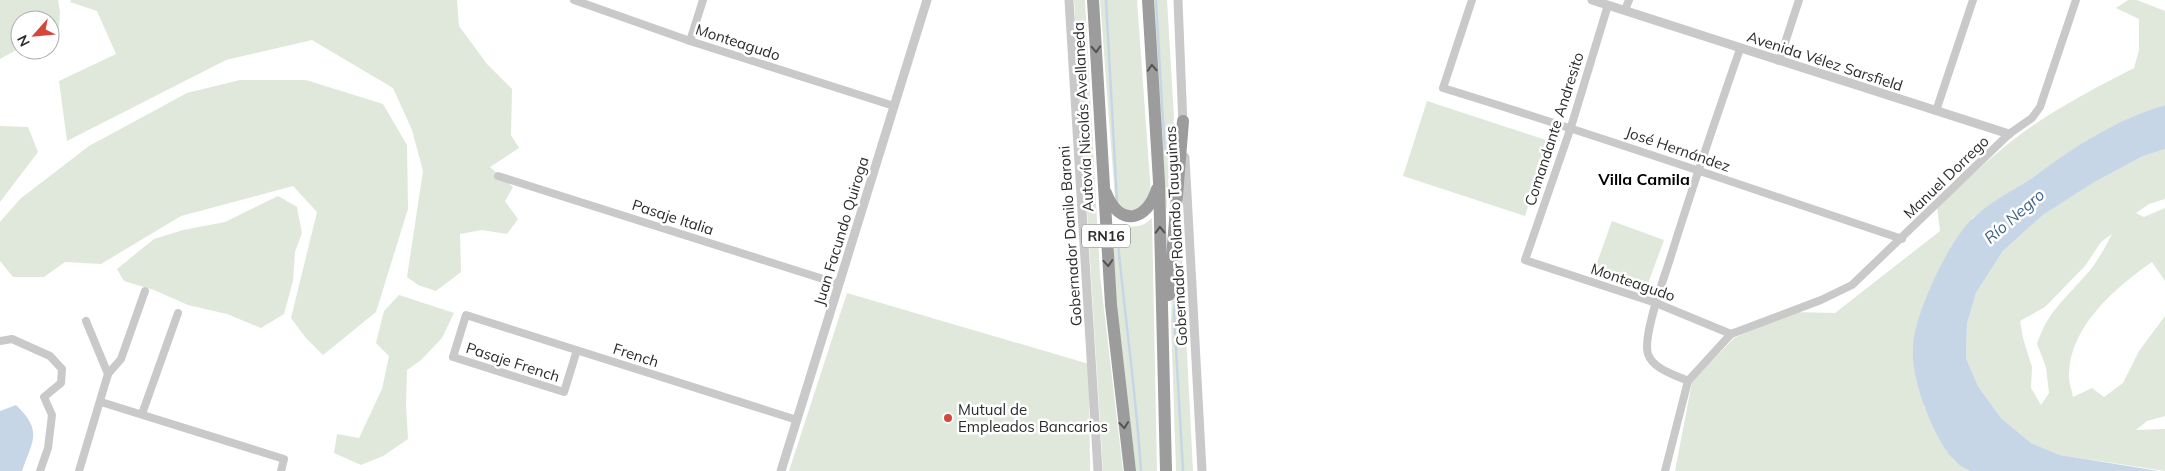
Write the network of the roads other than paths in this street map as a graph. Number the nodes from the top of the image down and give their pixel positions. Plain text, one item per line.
1 (574, 0) edge
2 (703, 0) edge
3 (927, 0) edge
4 (1069, 0) edge
5 (1093, 0) edge
6 (1148, 0) edge
7 (1178, 0) edge
8 (1472, 0) edge
9 (1592, 0) edge
10 (1629, 0) edge
11 (1799, 0) edge
12 (1973, 0) edge
13 (2076, 0) edge
14 (1608, 5) junction
15 (1625, 10) junction
16 (690, 41) junction
17 (1740, 49) junction
18 (1779, 61) junction
19 (894, 106) junction
20 (1936, 110) junction
21 (1183, 121) junction
22 (1572, 127) junction
23 (2009, 134) junction
24 (1698, 172) junction
25 (498, 176) dead end
26 (1102, 181) junction
27 (1159, 182) junction
28 (1902, 239) junction
29 (1525, 260) joint
30 (839, 284) junction
31 (145, 291) dead end
32 (1656, 303) junction
33 (178, 313) dead end
34 (86, 321) dead end
35 (1731, 334) junction
36 (0, 341) edge
37 (577, 350) junction
38 (453, 357) joint
39 (1164, 360) junction
40 (108, 374) junction
41 (1688, 381) junction
42 (101, 402) junction
43 (142, 414) junction
44 (797, 420) junction
45 (40, 471) edge
46 (79, 471) edge
47 (281, 471) edge
48 (781, 471) edge
49 (1098, 471) edge
50 (1130, 471) edge
51 (1166, 471) edge
52 (1202, 471) edge
53 (1665, 471) edge

1 - 16 street, Monteagudo
2 - 16 street
3 - 19 street, Juan Facundo Quiroga
4 - 49 street, Gobernador Danilo Baroni
5 -> 26 highway, Autovía Nicolás Avellaneda / RN16
27 -> 6 highway
7 - 21 street, Gobernador Rolando Tauguinas
8 - 22 street, José Hernández
9 - 14 street, Avenida Vélez Sarsfield
10 - 15 street
11 - 18 street
12 - 20 street
13 - 23 street
14 - 15 street, Avenida Vélez Sarsfield
14 - 22 street, Comandante Andresito
15 - 17 street, Avenida Vélez Sarsfield
16 - 19 street, Monteagudo
17 - 18 street, Avenida Vélez Sarsfield
17 - 24 street
18 - 20 street, Avenida Vélez Sarsfield
19 - 30 street, Juan Facundo Quiroga
20 - 23 street, Avenida Vélez Sarsfield
21 - 39 highway
21 - 52 street, Gobernador Rolando Tauguinas
22 - 24 street, José Hernández
22 - 29 street, Comandante Andresito
23 - 28 street, Manuel Dorrego
24 - 28 street, José Hernández
24 - 32 street
25 - 30 street, Pasaje Italia
26 - 27 highway
26 -> 50 highway, Autovía Nicolás Avellaneda / RN16
39 -> 27 highway
28 - 35 street, Manuel Dorrego
29 - 32 street, Monteagudo
30 - 44 street, Juan Facundo Quiroga
31 - 40 street
32 - 35 street, Monteagudo
32 - 41 street
33 - 43 street
34 - 40 street
35 - 41 street
36 - 45 street
37 - 38 street, French
37 - 38 street, Pasaje French
37 - 44 street, French
39 - 51 highway
40 - 42 street
41 - 53 street
42 - 43 street
42 - 46 street
43 - 47 street
44 - 48 street, Juan Facundo Quiroga

